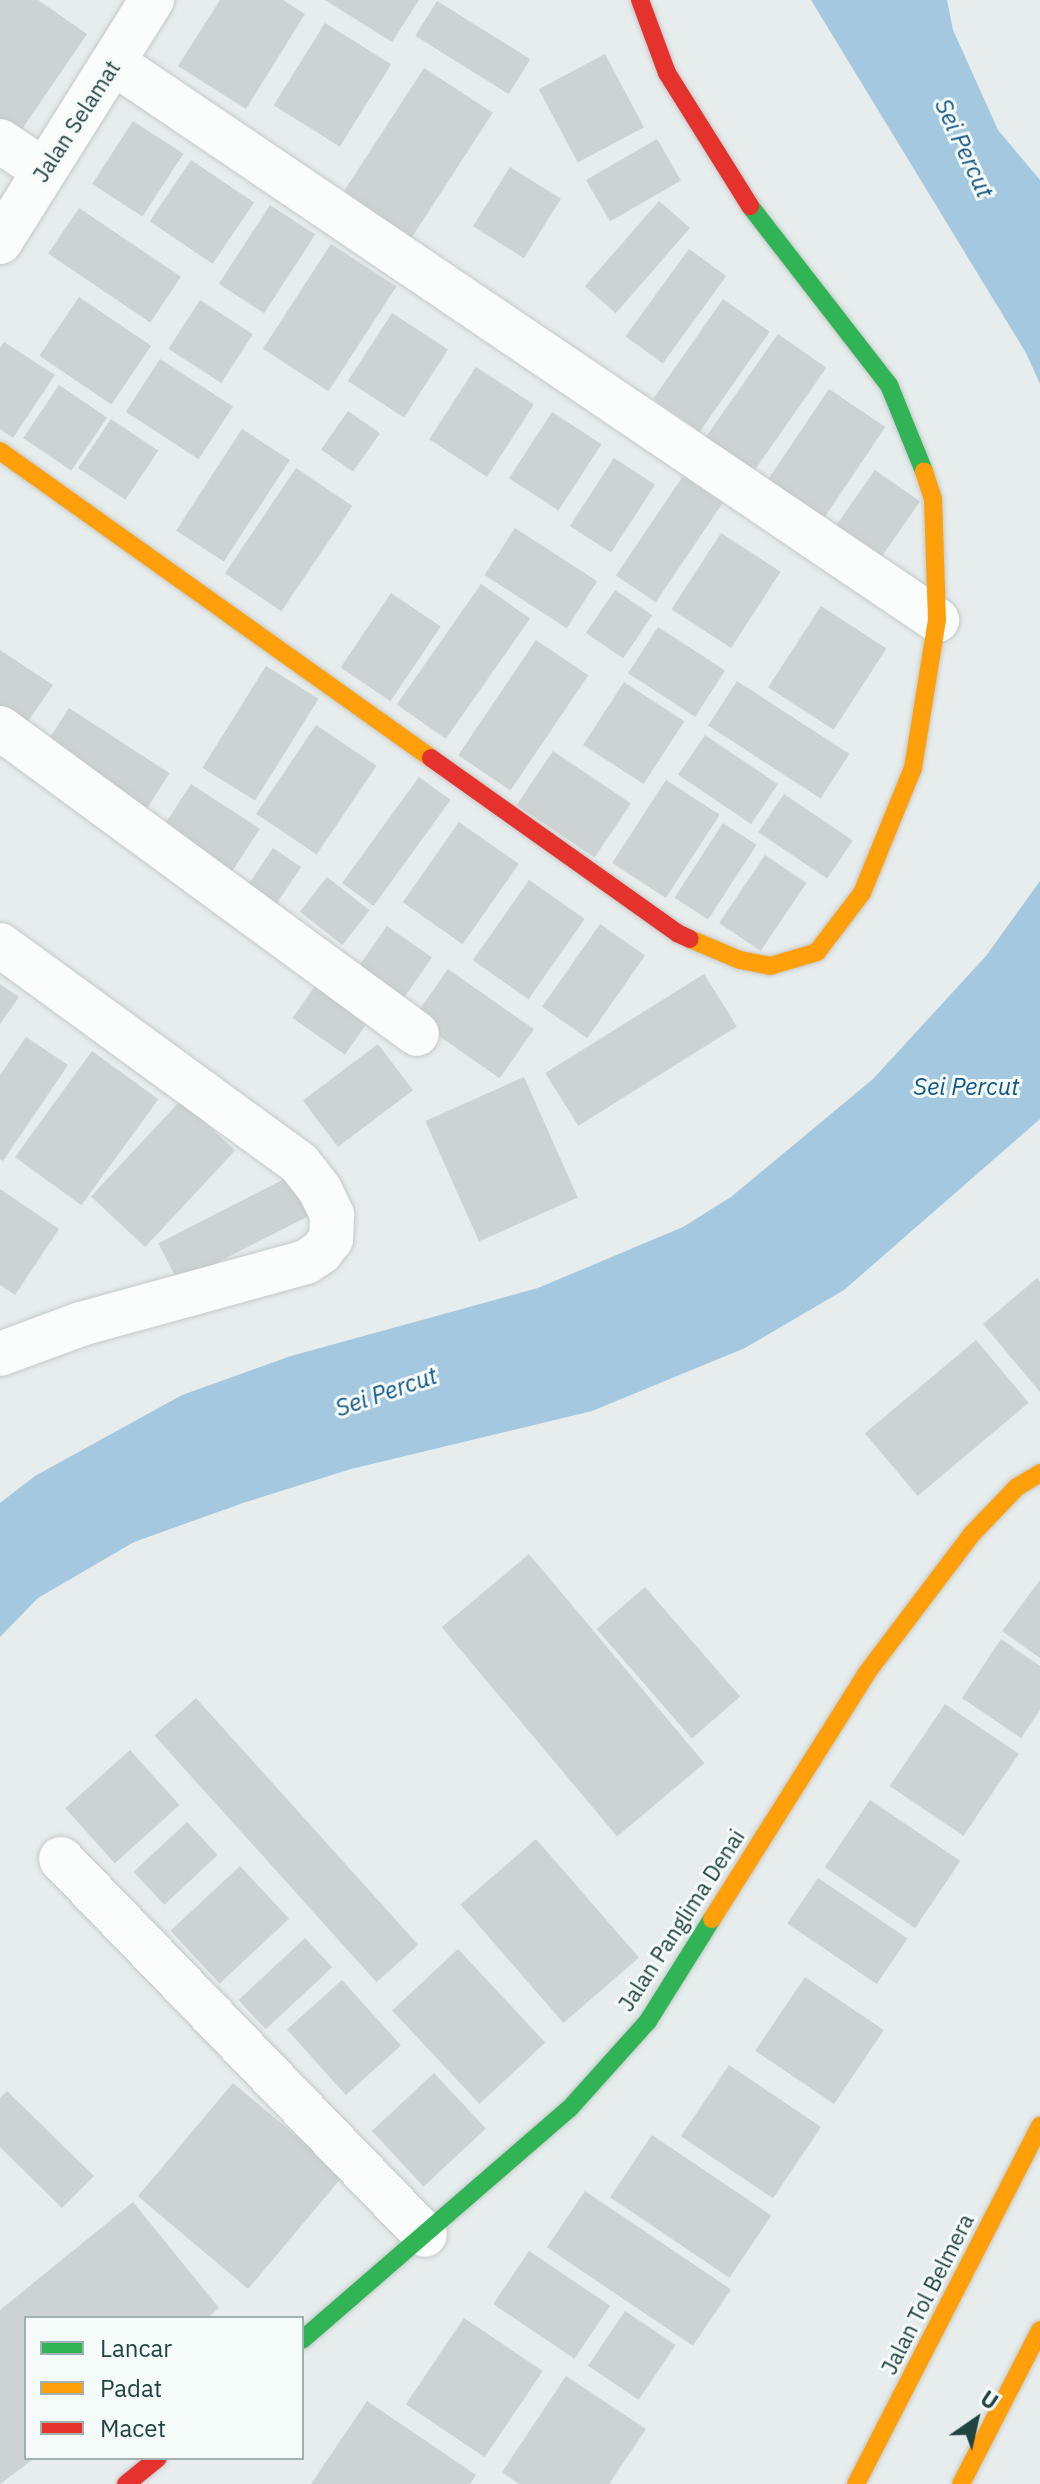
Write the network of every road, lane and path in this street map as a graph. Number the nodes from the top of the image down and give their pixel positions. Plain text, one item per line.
1 (152, 0) edge
2 (640, 0) edge
3 (114, 63) junction
4 (0, 141) edge
5 (43, 170) junction
6 (0, 242) edge
7 (0, 451) edge
8 (937, 620) junction
9 (0, 728) edge
10 (0, 945) edge
11 (417, 1034) dead end
12 (0, 1353) edge
13 (1040, 1473) edge
14 (61, 1859) dead end
15 (1040, 2126) edge
16 (425, 2235) junction
17 (1040, 2330) edge
18 (304, 2338) edge
19 (156, 2460) edge
20 (126, 2484) edge
21 (856, 2484) edge
22 (961, 2484) edge

1 - 3 street, Jalan Selamat
2 - 8 main road
3 - 5 street, Jalan Selamat
3 - 8 street
4 - 5 street
5 - 6 street, Jalan Selamat
7 - 8 main road
9 - 11 street
10 - 12 street
13 - 16 main road, Jalan Panglima Denai
14 - 16 street
15 - 21 main road, Jalan Tol Belmera
16 - 18 main road, Jalan Panglima Denai
17 - 22 main road
19 - 20 main road

